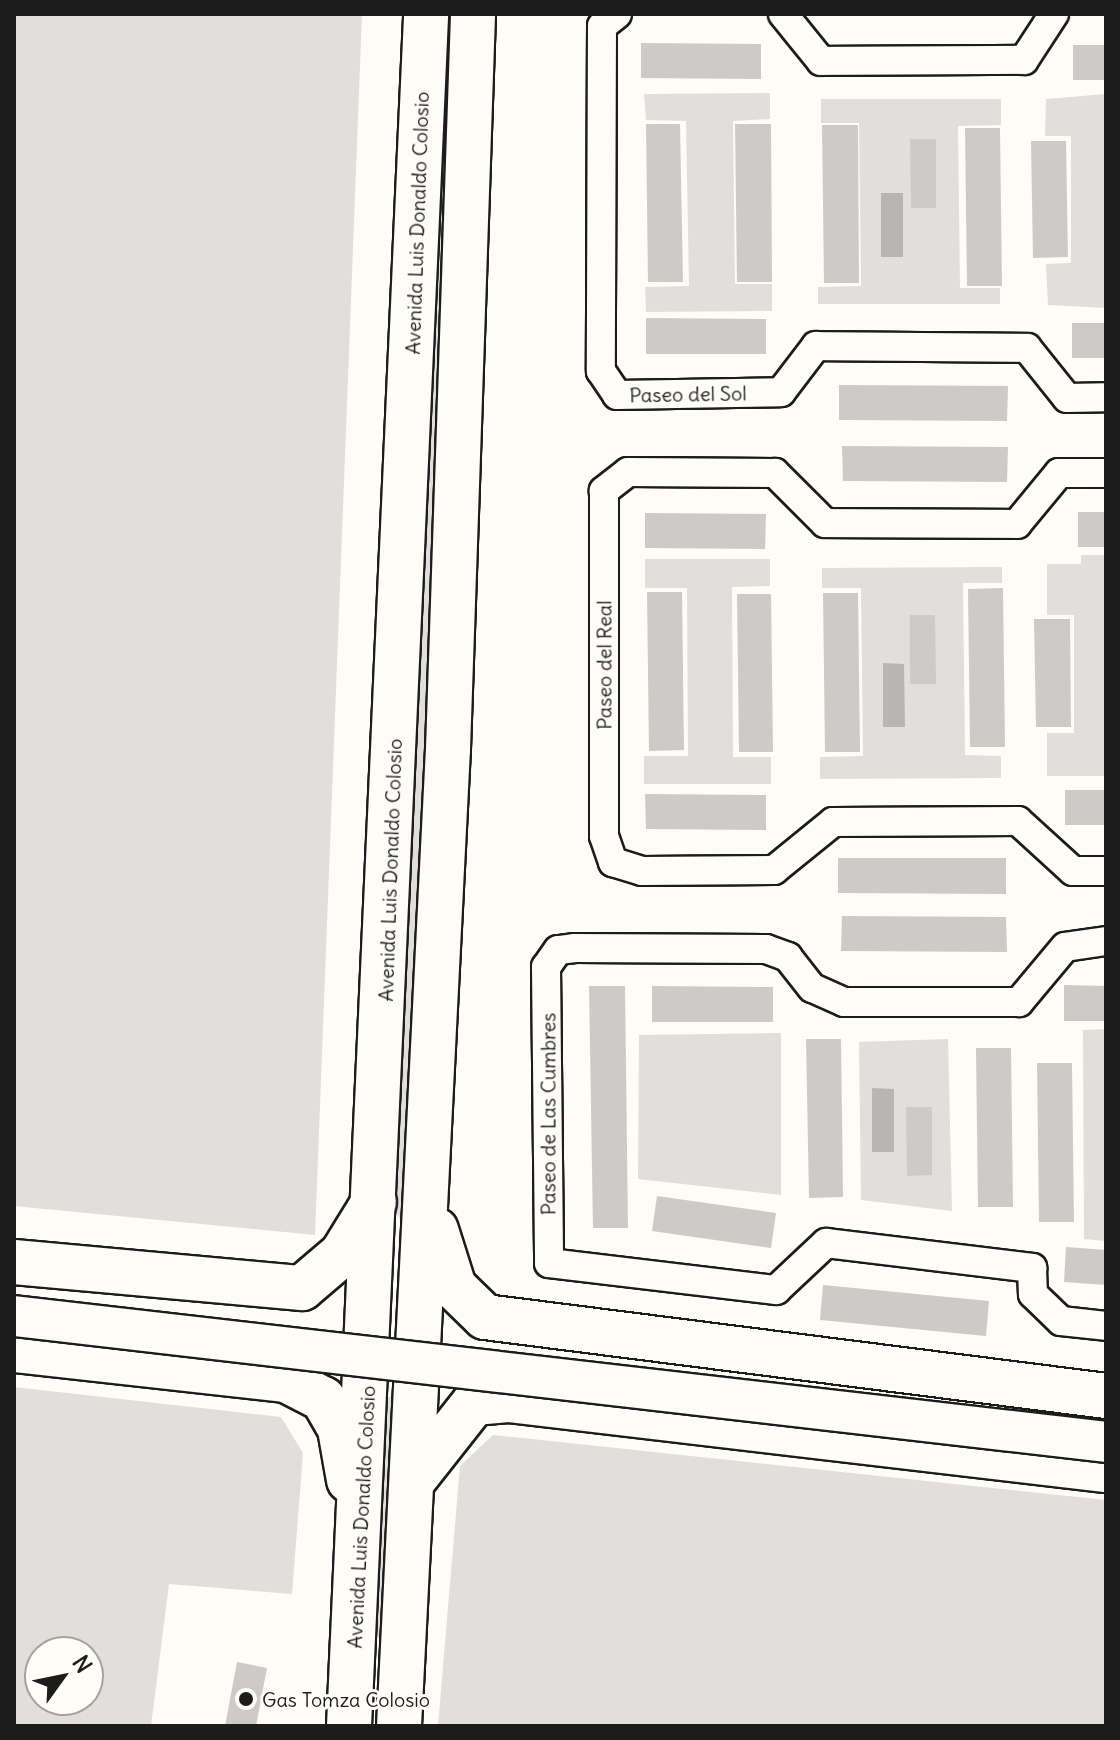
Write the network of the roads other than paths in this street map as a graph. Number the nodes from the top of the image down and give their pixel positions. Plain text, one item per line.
1 (426, 14) edge
2 (473, 14) edge
3 (617, 14) edge
4 (783, 14) edge
5 (1054, 14) edge
6 (1106, 397) edge
7 (1106, 473) edge
8 (1106, 871) edge
9 (1106, 941) edge
10 (427, 1189) junction
11 (377, 1196) junction
12 (14, 1262) edge
13 (14, 1297) edge
14 (14, 1316) edge
15 (1106, 1326) edge
16 (14, 1350) edge
17 (1106, 1396) edge
18 (1106, 1422) edge
19 (1106, 1442) edge
20 (1106, 1470) edge
21 (414, 1479) junction
22 (360, 1550) junction
23 (349, 1726) edge
24 (399, 1726) edge

1 - 11 main road, Avenida Luis Donaldo Colosio
2 - 10 main road
3 - 6 street, Paseo del Sol
4 - 5 street
7 - 8 street, Paseo del Real
9 - 15 street, Paseo de Las Cumbres
10 - 17 main road
10 - 21 main road
11 - 12 main road
11 - 22 main road, Avenida Luis Donaldo Colosio
13 - 18 main road
14 - 19 main road, bridge
16 - 22 main road
20 - 21 main road
21 - 24 main road
22 - 23 main road, Avenida Luis Donaldo Colosio

